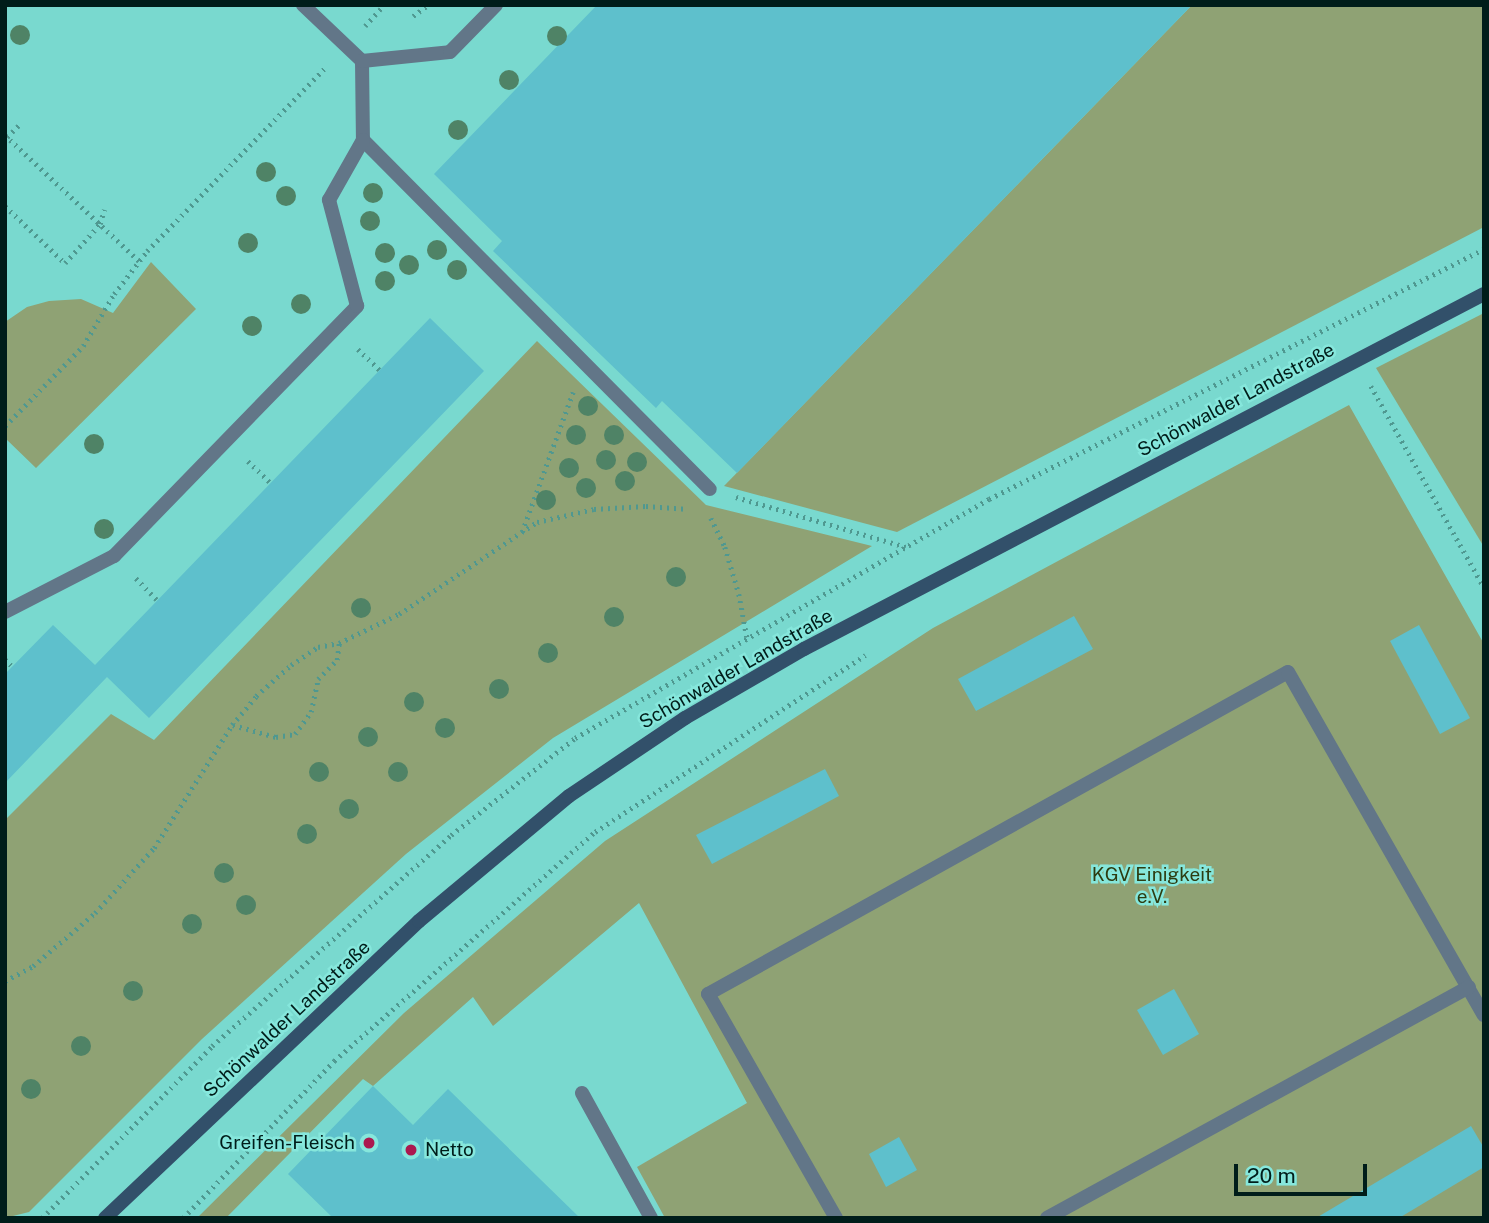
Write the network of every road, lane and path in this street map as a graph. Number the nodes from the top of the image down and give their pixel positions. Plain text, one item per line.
1 (303, 5) edge
2 (384, 5) edge
3 (428, 5) edge
4 (496, 5) edge
5 (413, 16) dead end
6 (346, 46) junction
7 (362, 61) junction
8 (21, 122) dead end
9 (6, 136) edge
10 (363, 140) junction
11 (5, 206) edge
12 (104, 210) dead end
13 (100, 225) junction
14 (139, 261) junction
15 (1484, 294) edge
16 (1356, 358) junction
17 (586, 364) junction
18 (5, 426) edge
19 (710, 489) joint
20 (688, 509) dead end
21 (708, 512) dead end
22 (522, 533) junction
23 (906, 548) dead end
24 (1484, 587) edge
25 (5, 612) edge
26 (747, 637) dead end
27 (339, 643) junction
28 (868, 653) dead end
29 (5, 659) edge
30 (13, 667) dead end
31 (232, 725) junction
32 (5, 981) edge
33 (1469, 987) junction
34 (1484, 1015) edge
35 (582, 1093) dead end
36 (105, 1218) edge
37 (183, 1218) edge
38 (650, 1218) edge
39 (836, 1218) edge
40 (1047, 1218) edge

1 - 6 street
2 - 6 path
3 - 5 path
4 - 7 street
6 - 7 street
6 - 14 path
7 - 10 street
8 - 9 path
9 - 13 path
10 - 17 street
10 - 25 street
11 - 13 path
12 - 13 path
13 - 14 path
14 - 18 path
15 - 16 main road, Schönwalder Landstraße
16 - 24 path
16 - 36 main road, Schönwalder Landstraße
17 - 19 street
17 - 22 path
19 - 23 path
20 - 22 path
21 - 26 path
22 - 27 path
27 - 31 path
27 - 31 path
28 - 37 path
29 - 30 path
31 - 32 path
33 - 34 street
33 - 39 street
33 - 40 street
35 - 38 street

